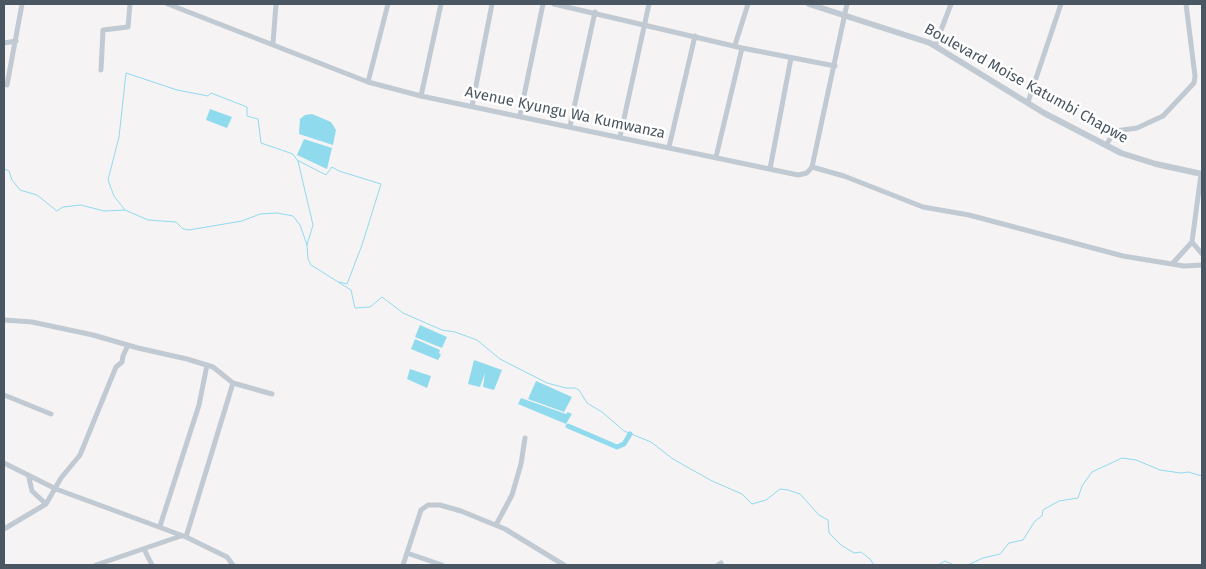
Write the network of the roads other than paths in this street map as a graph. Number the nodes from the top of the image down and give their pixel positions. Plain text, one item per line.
1 (22, 4) edge
2 (130, 4) edge
3 (168, 4) edge
4 (276, 4) edge
5 (388, 4) edge
6 (441, 4) edge
7 (492, 4) edge
8 (544, 4) edge
9 (554, 4) edge
10 (650, 4) edge
11 (748, 4) edge
12 (809, 4) edge
13 (847, 4) edge
14 (951, 4) edge
15 (1062, 4) edge
16 (1186, 4) edge
17 (595, 12) junction
18 (846, 15) junction
19 (643, 24) junction
20 (695, 36) junction
21 (16, 41) junction
22 (4, 43) edge
23 (272, 43) junction
24 (735, 45) junction
25 (935, 46) junction
26 (742, 48) junction
27 (791, 58) junction
28 (835, 66) junction
29 (101, 70) dead end
30 (368, 82) junction
31 (7, 85) dead end
32 (421, 96) junction
33 (1028, 102) junction
34 (472, 106) junction
35 (520, 114) junction
36 (570, 126) junction
37 (620, 137) junction
38 (1106, 145) junction
39 (669, 147) junction
40 (716, 158) junction
41 (812, 166) junction
42 (770, 169) junction
43 (1201, 174) edge
44 (1192, 242) junction
45 (1202, 254) edge
46 (1173, 263) junction
47 (1202, 265) edge
48 (4, 320) edge
49 (128, 345) junction
50 (207, 365) junction
51 (233, 383) junction
52 (272, 394) dead end
53 (4, 395) edge
54 (51, 414) dead end
55 (525, 438) dead end
56 (4, 463) edge
57 (29, 478) junction
58 (56, 489) junction
59 (46, 504) junction
60 (496, 525) junction
61 (160, 526) junction
62 (4, 529) edge
63 (184, 536) junction
64 (144, 549) junction
65 (407, 552) junction
66 (96, 565) edge
67 (152, 565) edge
68 (233, 565) edge
69 (403, 565) edge
70 (442, 565) edge
71 (564, 565) edge

1 - 21 street
2 - 29 street
3 - 23 street, Avenue Kyungu Wa Kumwanza
4 - 23 street
5 - 30 street
6 - 32 street
7 - 34 street
8 - 35 street
9 - 17 street
10 - 19 street
11 - 24 street
12 - 18 street, Boulevard Moise Katumbi Chapwe
13 - 18 street
14 - 25 street
15 - 33 street
16 - 38 street
17 - 19 street
17 - 36 street
18 - 25 street, Boulevard Moise Katumbi Chapwe
18 - 28 street
19 - 20 street
19 - 37 street
20 - 24 street
20 - 39 street
21 - 22 street
21 - 31 street
23 - 30 street, Avenue Kyungu Wa Kumwanza
24 - 26 street
25 - 33 street, Boulevard Moise Katumbi Chapwe
26 - 27 street
26 - 40 street
27 - 28 street
27 - 42 street
28 - 41 street
30 - 32 street, Avenue Kyungu Wa Kumwanza
32 - 34 street, Avenue Kyungu Wa Kumwanza
33 - 38 street, Boulevard Moise Katumbi Chapwe
34 - 35 street, Avenue Kyungu Wa Kumwanza
35 - 36 street, Avenue Kyungu Wa Kumwanza
36 - 37 street, Avenue Kyungu Wa Kumwanza
37 - 39 street, Avenue Kyungu Wa Kumwanza
38 - 43 street, Boulevard Moise Katumbi Chapwe
39 - 40 street, Avenue Kyungu Wa Kumwanza
40 - 42 street, Avenue Kyungu Wa Kumwanza
41 - 42 street, Avenue Kyungu Wa Kumwanza
41 - 46 street
43 - 44 street
44 - 45 street
44 - 46 street
46 - 47 street
48 - 49 street
49 - 50 street
49 - 58 street
50 - 51 street
50 - 61 street
51 - 52 street
51 - 63 street
53 - 54 street
55 - 60 street
56 - 57 street
57 - 58 street
57 - 59 street
58 - 59 street
58 - 61 street
59 - 62 street
60 - 65 street
60 - 71 street
61 - 63 street
63 - 64 street
63 - 68 street
64 - 66 street
64 - 67 street
65 - 69 street
65 - 70 street

